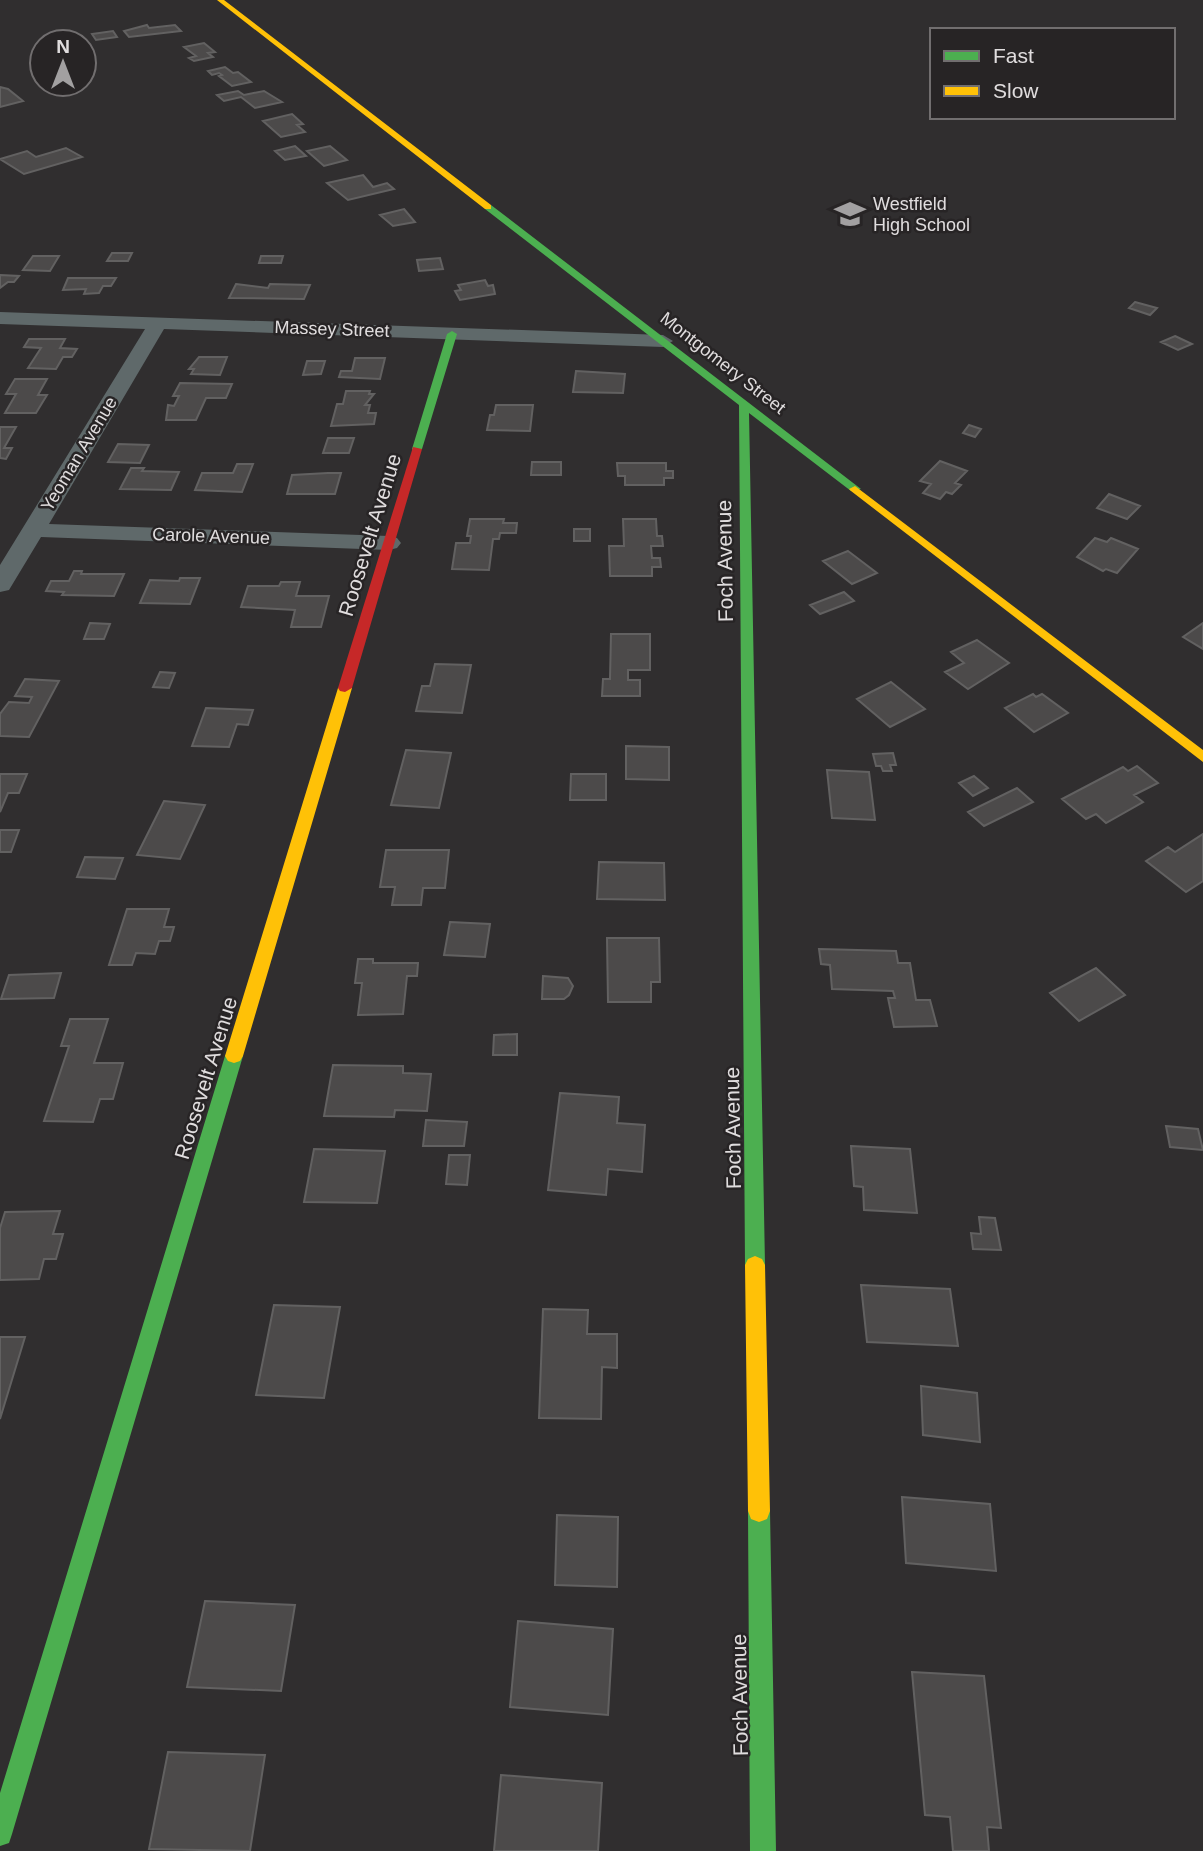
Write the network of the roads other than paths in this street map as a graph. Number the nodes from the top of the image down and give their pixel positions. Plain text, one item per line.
1 (220, 0) edge
2 (0, 318) edge
3 (158, 323) junction
4 (452, 334) junction
5 (663, 341) junction
6 (744, 404) junction
7 (33, 530) junction
8 (389, 543) junction
9 (0, 585) edge
10 (1203, 757) edge
11 (0, 1834) edge
12 (763, 1851) edge

1 - 5 street, Montgomery Street
2 - 3 street, Massey Street
3 - 4 street, Massey Street
3 - 7 street, Yeoman Avenue
4 - 5 street, Massey Street
4 - 8 street, Roosevelt Avenue
5 - 6 street, Montgomery Street
6 - 10 street, Montgomery Street
6 - 12 street, Foch Avenue
7 - 8 street, Carole Avenue
7 - 9 street, Yeoman Avenue
8 - 11 street, Roosevelt Avenue

